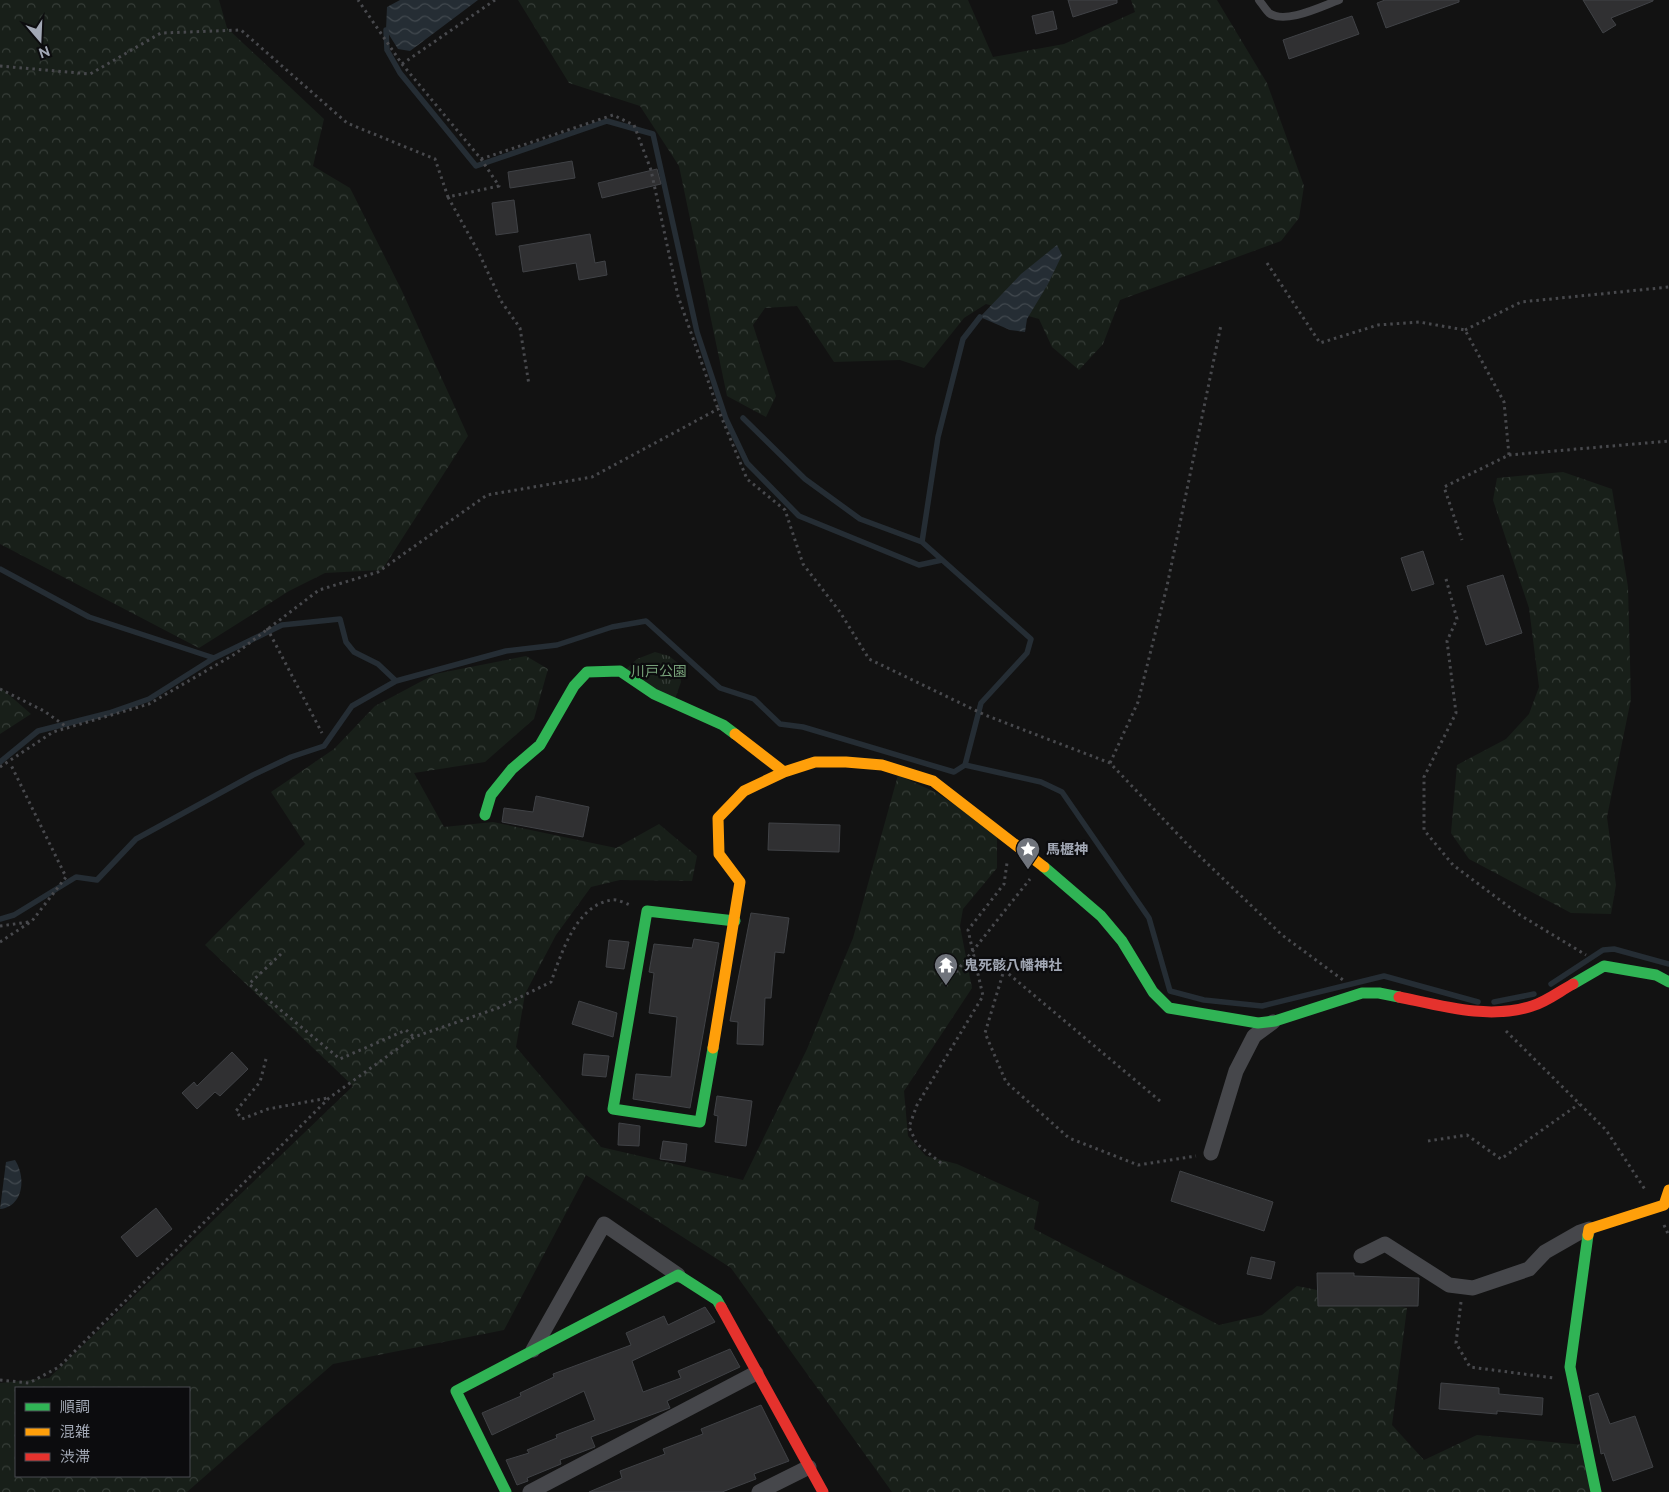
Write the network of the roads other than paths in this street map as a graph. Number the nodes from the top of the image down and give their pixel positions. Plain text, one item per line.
1 (1259, 0) edge
2 (1339, 0) edge
3 (784, 772) junction
4 (485, 815) dead end
5 (735, 921) junction
6 (1669, 982) edge
7 (1275, 1021) junction
8 (1211, 1153) road end
9 (1669, 1190) edge
10 (1590, 1229) junction
11 (1362, 1256) dead end
12 (678, 1275) junction
13 (533, 1350) junction
14 (756, 1373) junction
15 (809, 1467) junction
16 (506, 1492) edge
17 (530, 1492) edge
18 (759, 1492) edge
19 (823, 1492) edge
20 (1596, 1492) edge

1 - 2 lane
3 - 4 street
3 - 5 street
3 - 7 street
5 - 5 street
6 - 7 street
7 - 8 street
9 - 10 street
10 - 11 street
10 - 20 street
12 - 13 street
12 - 13 street
12 - 14 street
13 - 16 street
14 - 15 street
14 - 17 street
15 - 18 street
15 - 19 street

